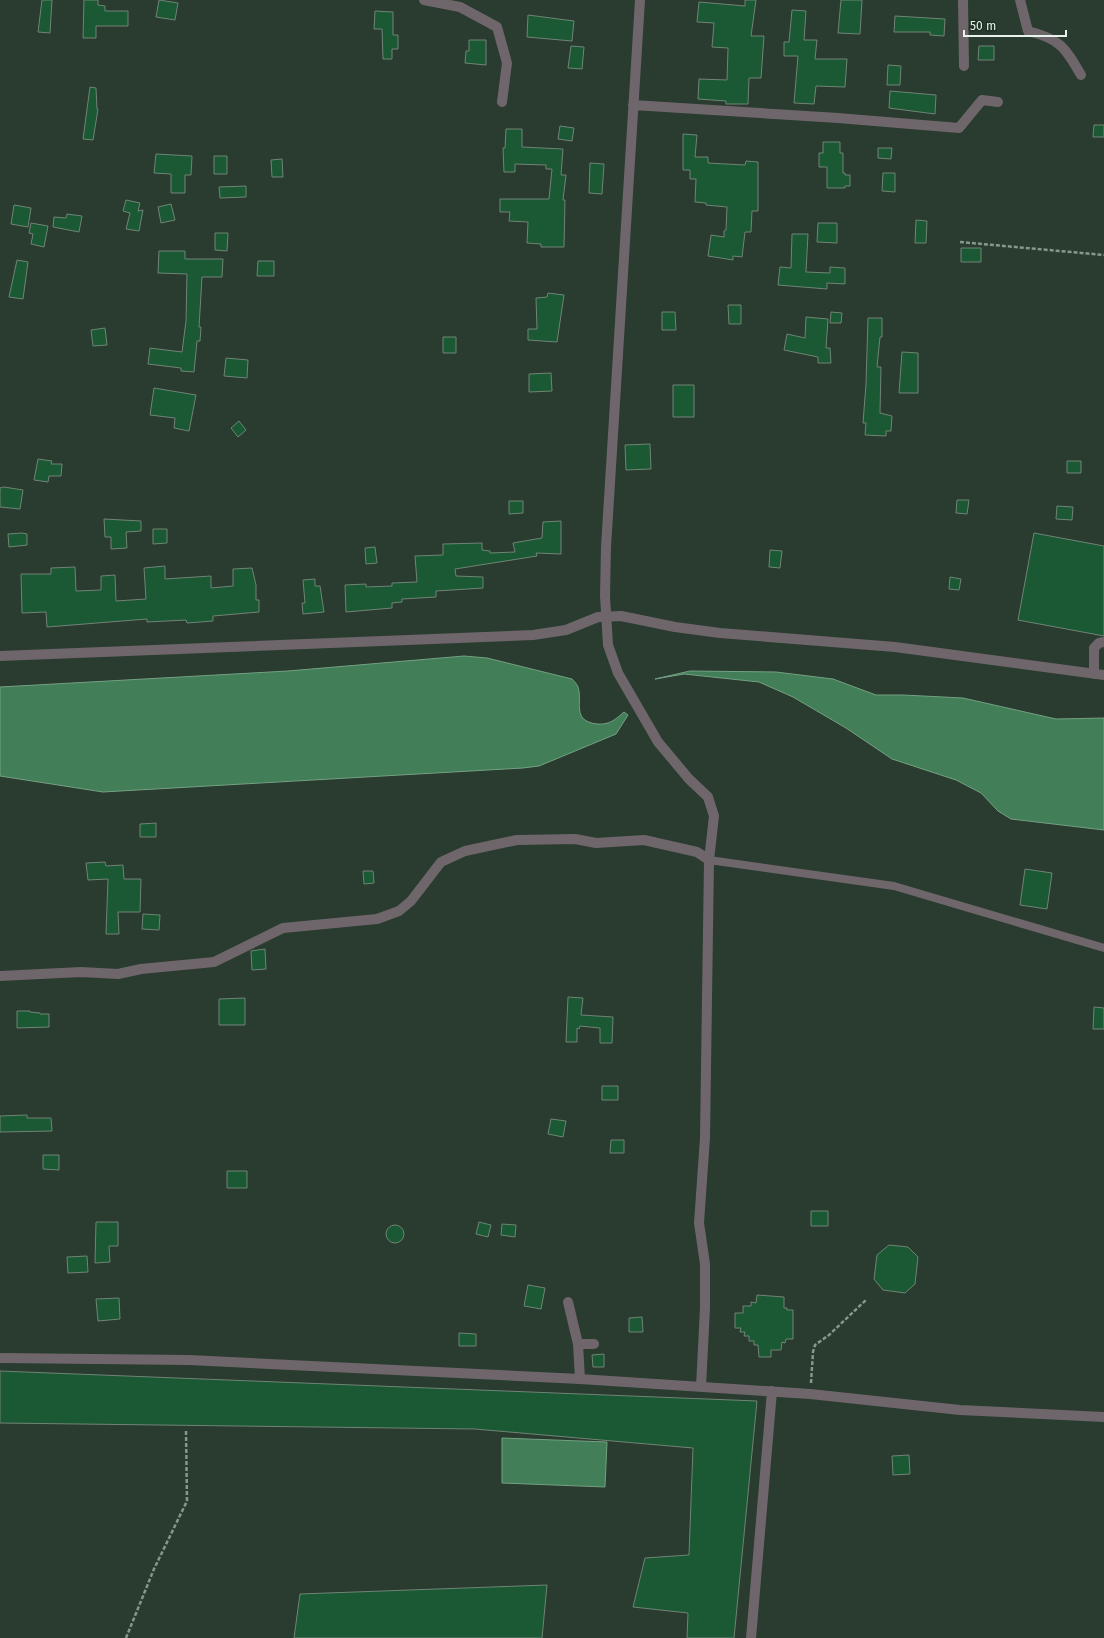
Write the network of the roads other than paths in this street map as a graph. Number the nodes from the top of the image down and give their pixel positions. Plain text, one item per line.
1 (424, 0) edge
2 (640, 0) edge
3 (964, 0) edge
4 (1020, 0) edge
5 (964, 66) dead end
6 (1081, 75) dead end
7 (502, 102) dead end
8 (998, 102) dead end
9 (633, 105) junction
10 (606, 616) junction
11 (1104, 642) edge
12 (0, 656) edge
13 (1099, 674) edge
14 (709, 860) junction
15 (1104, 948) edge
16 (0, 976) edge
17 (568, 1302) dead end
18 (578, 1344) junction
19 (594, 1344) dead end
20 (0, 1358) edge
21 (580, 1380) junction
22 (701, 1387) junction
23 (772, 1391) junction
24 (1104, 1417) edge
25 (751, 1638) edge

1 - 7 street
2 - 9 street
3 - 5 street
4 - 6 street
8 - 9 street
9 - 10 street
10 - 12 street
10 - 13 street
10 - 14 street
11 - 13 street
14 - 15 lane
14 - 16 street
14 - 22 street
17 - 18 street
18 - 19 street
18 - 21 street
20 - 21 street
21 - 22 street
22 - 23 street
23 - 24 street
23 - 25 street

